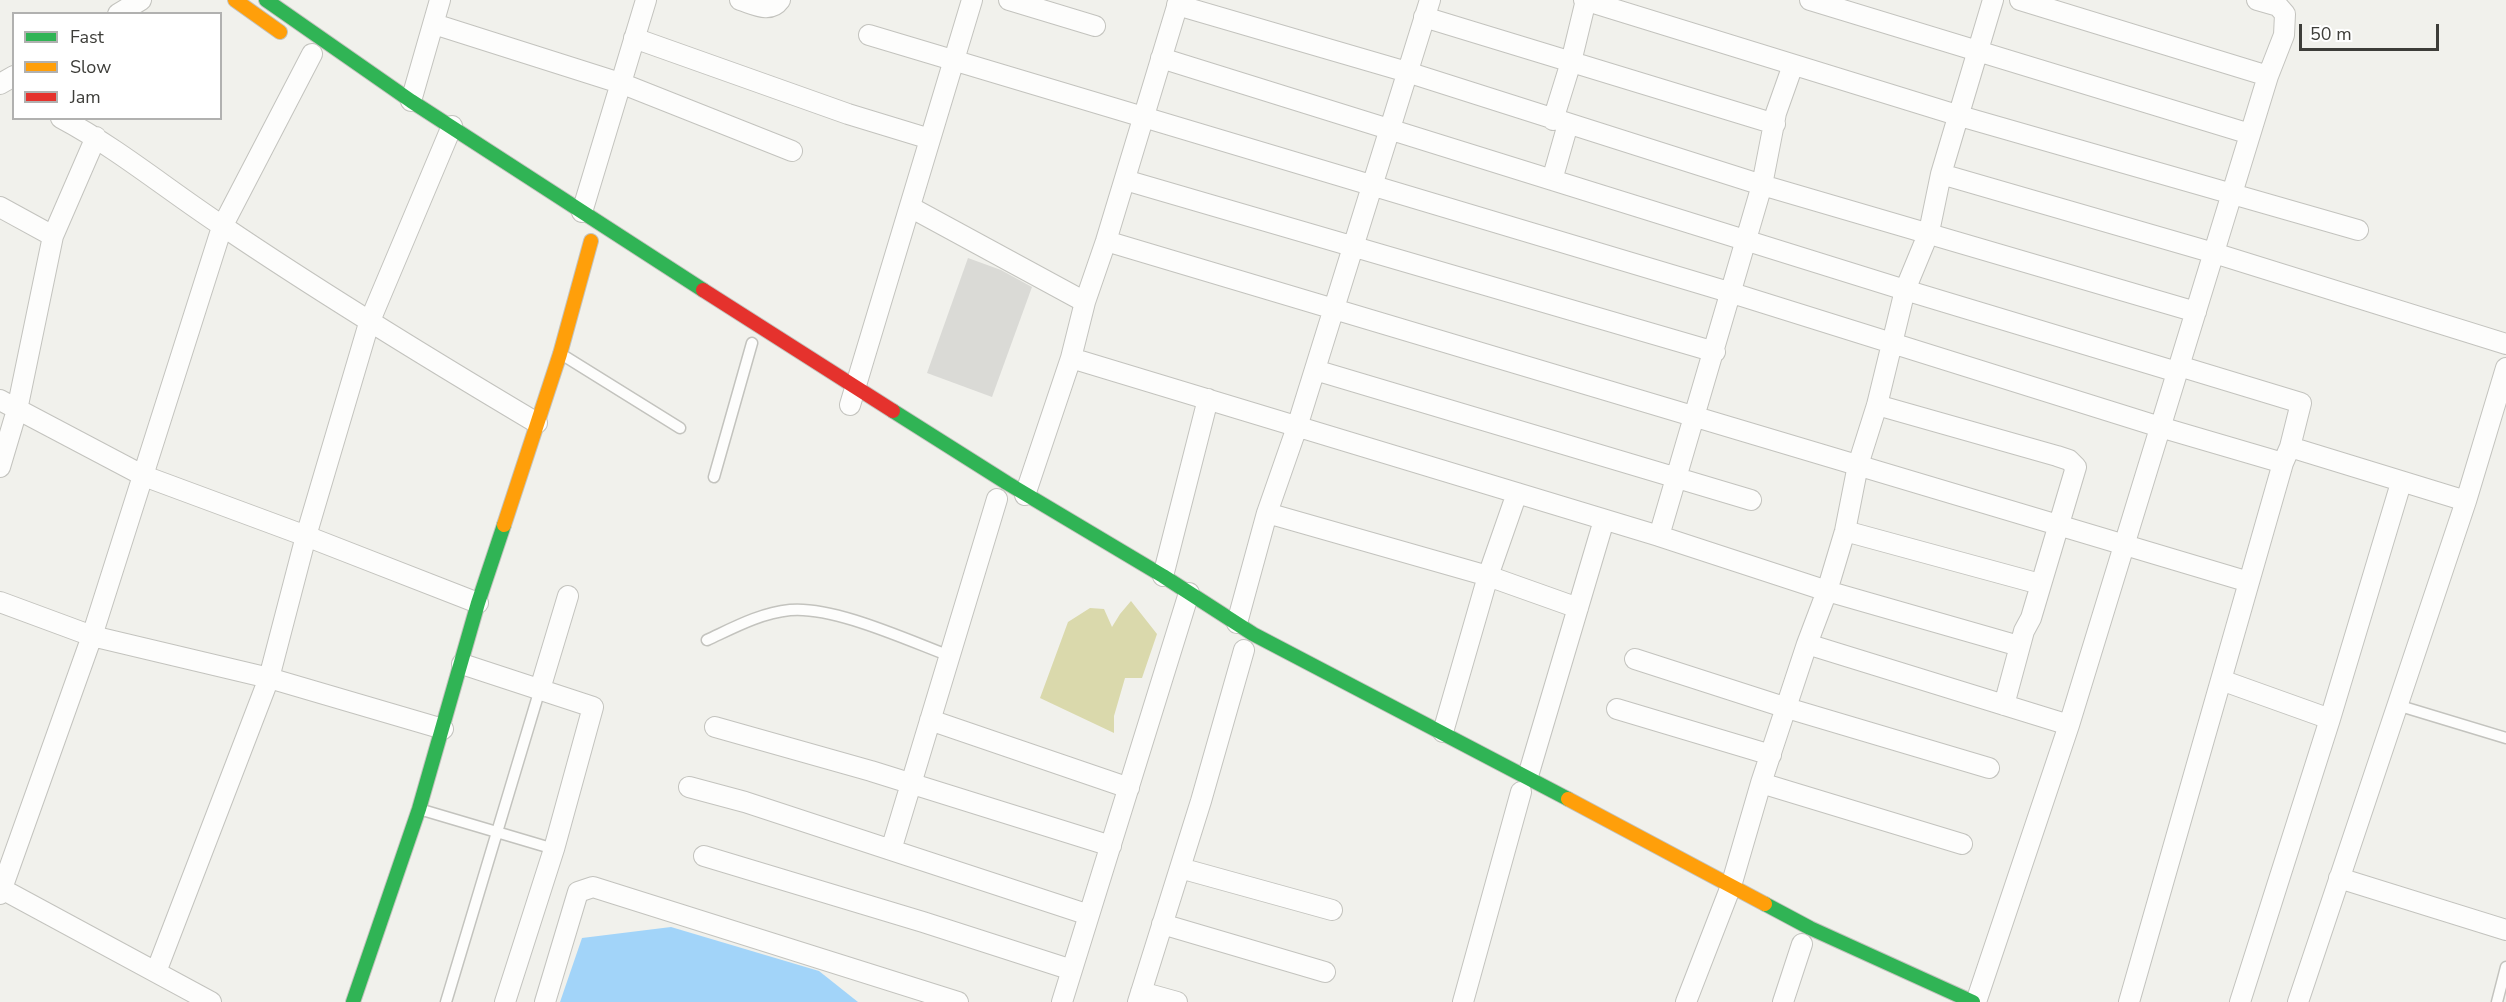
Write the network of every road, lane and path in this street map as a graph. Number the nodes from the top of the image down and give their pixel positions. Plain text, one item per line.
1 (141, 0) edge
2 (235, 0) edge
3 (266, 0) edge
4 (440, 0) edge
5 (646, 0) edge
6 (740, 0) edge
7 (780, 0) edge
8 (972, 0) edge
9 (1009, 0) edge
10 (1586, 0) edge
11 (1810, 0) edge
12 (1993, 0) edge
13 (2020, 0) edge
14 (2257, 0) edge
15 (1178, 3) edge
16 (1427, 8) edge
17 (121, 12) edge
18 (434, 24) junction
19 (1095, 26) dead end
20 (869, 35) dead end
21 (634, 39) junction
22 (1978, 50) junction
23 (308, 51) joint
24 (1161, 58) junction
25 (954, 60) junction
26 (1571, 62) junction
27 (1793, 65) junction
28 (1407, 72) junction
29 (2268, 76) junction
30 (620, 85) junction
31 (411, 101) junction
32 (1960, 116) junction
33 (1144, 117) junction
34 (65, 120) edge
35 (1560, 122) junction
36 (1774, 124) junction
37 (1389, 129) junction
38 (2250, 134) junction
39 (96, 137) junction
40 (447, 139) junction
41 (930, 140) junction
42 (792, 151) dead end
43 (1941, 174) junction
44 (1125, 180) junction
45 (1552, 180) junction
46 (1372, 185) junction
47 (1762, 185) junction
48 (2232, 193) junction
49 (0, 207) edge
50 (910, 207) junction
51 (582, 212) junction
52 (222, 226) junction
53 (2358, 230) dead end
54 (578, 232) dead end
55 (1929, 232) junction
56 (53, 236) junction
57 (1747, 240) junction
58 (1106, 241) junction
59 (1353, 247) junction
60 (2214, 253) junction
61 (1905, 290) junction
62 (1732, 293) junction
63 (1085, 302) junction
64 (1334, 309) junction
65 (2196, 312) junction
66 (369, 323) junction
67 (752, 343) dead end
68 (1891, 344) junction
69 (2506, 344) edge
70 (1715, 352) junction
71 (560, 354) junction
72 (1071, 358) junction
73 (2506, 368) edge
74 (2178, 369) junction
75 (1315, 370) junction
76 (1208, 399) junction
77 (852, 401) junction
78 (8, 405) edge
79 (1877, 405) junction
80 (1696, 417) junction
81 (537, 423) junction
82 (1297, 427) junction
83 (680, 428) dead end
84 (2160, 428) junction
85 (2287, 455) junction
86 (1858, 465) junction
87 (0, 467) edge
88 (144, 476) junction
89 (714, 477) dead end
90 (1676, 477) junction
91 (2401, 483) junction
92 (1517, 493) junction
93 (1025, 495) junction
94 (997, 499) dead end
95 (1751, 500) dead end
96 (2466, 501) junction
97 (1268, 513) junction
98 (1604, 520) junction
99 (2057, 525) junction
100 (1845, 531) junction
101 (306, 536) junction
102 (1659, 536) junction
103 (2124, 545) junction
104 (1163, 576) junction
105 (1488, 576) junction
106 (2249, 582) junction
107 (2040, 584) junction
108 (1827, 591) junction
109 (568, 596) dead end
110 (0, 602) edge
111 (478, 603) junction
112 (1185, 606) junction
113 (1578, 608) junction
114 (1237, 623) junction
115 (92, 636) junction
116 (707, 640) dead end
117 (1807, 644) junction
118 (2019, 646) junction
119 (1244, 650) dead end
120 (950, 656) junction
121 (1635, 659) dead end
122 (462, 663) junction
123 (269, 678) junction
124 (2221, 680) junction
125 (540, 689) junction
126 (2004, 705) junction
127 (2397, 705) junction
128 (1787, 708) junction
129 (1617, 709) dead end
130 (2330, 719) junction
131 (930, 720) junction
132 (2069, 725) junction
133 (715, 727) dead end
134 (443, 729) junction
135 (1443, 732) junction
136 (2506, 738) edge
137 (1771, 755) junction
138 (1989, 768) dead end
139 (911, 783) junction
140 (1761, 783) junction
141 (689, 787) dead end
142 (1129, 788) junction
143 (1523, 788) junction
144 (419, 809) junction
145 (498, 832) junction
146 (1962, 844) dead end
147 (1111, 846) junction
148 (554, 849) junction
149 (891, 850) junction
150 (704, 856) dead end
151 (1180, 868) junction
152 (2339, 878) junction
153 (1731, 886) junction
154 (1, 891) edge
155 (1332, 910) dead end
156 (1089, 915) junction
157 (1162, 924) junction
158 (2506, 930) edge
159 (1802, 944) dead end
160 (2506, 967) edge
161 (1072, 970) junction
162 (156, 972) junction
163 (1325, 972) dead end
164 (917, 996) edge
165 (1140, 997) edge
166 (211, 1002) edge
167 (353, 1002) edge
168 (446, 1002) edge
169 (505, 1002) edge
170 (545, 1002) edge
171 (958, 1002) edge
172 (1062, 1002) edge
173 (1177, 1002) edge
174 (1462, 1002) edge
175 (1686, 1002) edge
176 (1783, 1002) edge
177 (1974, 1002) edge
178 (2129, 1002) edge
179 (2240, 1002) edge
180 (2298, 1002) edge
181 (2496, 1002) edge

1 - 17 street
2 - 23 main road
3 - 31 main road
4 - 18 street
5 - 21 street
6 - 7 street
8 - 25 street
9 - 19 street
10 - 26 street
10 - 27 street
11 - 22 street
12 - 22 street
13 - 29 street
14 - 29 street
15 - 24 street
15 - 28 street
16 - 26 street
16 - 28 street
18 - 30 street
18 - 31 street
20 - 25 street
21 - 30 street
21 - 41 street
22 - 32 street
22 - 38 street
23 - 52 street
24 - 33 street
24 - 37 street
25 - 33 street
25 - 41 street
26 - 35 street
26 - 36 street
27 - 32 street
27 - 36 street
28 - 35 street
28 - 37 street
29 - 38 street
30 - 42 street
30 - 51 street
31 - 40 main road
32 - 43 street
32 - 48 street
33 - 44 street
33 - 46 street
34 - 39 street
35 - 45 street
35 - 47 street
36 - 47 street
37 - 45 street
37 - 46 street
38 - 48 street
39 - 52 street
39 - 56 street
40 - 51 main road
40 - 66 street
41 - 50 street
43 - 55 street
43 - 60 street
44 - 58 street
44 - 59 street
45 - 57 street
46 - 59 street
46 - 62 street
47 - 55 street
47 - 57 street
48 - 53 street
48 - 60 street
49 - 56 street
50 - 63 street
50 - 77 street
51 - 77 main road
52 - 66 street
52 - 88 street
54 - 71 main road
55 - 61 street
55 - 65 street
56 - 78 street
57 - 61 street
57 - 62 street
58 - 63 street
58 - 64 street
59 - 64 street
59 - 70 street
60 - 65 street
60 - 69 street
61 - 68 street
61 - 74 street
62 - 68 street
62 - 70 street
63 - 72 street
64 - 75 street
64 - 80 street
65 - 74 street
66 - 81 street
66 - 101 street
67 - 89 lane
68 - 79 street
68 - 84 street
70 - 80 street
71 - 81 main road
71 - 83 lane
72 - 76 street
72 - 93 street
73 - 96 street
74 - 84 street
74 - 85 street
75 - 82 street
75 - 90 street
76 - 82 street
76 - 104 street
77 - 93 main road
78 - 87 street
78 - 88 street
79 - 86 street
79 - 99 street
80 - 86 street
80 - 90 street
81 - 111 main road
82 - 92 street
82 - 97 street
84 - 85 street
84 - 103 street
85 - 91 street
85 - 106 street
86 - 99 street
86 - 100 street
88 - 101 street
88 - 115 street
90 - 95 street
90 - 102 street
91 - 96 street
91 - 130 street
92 - 98 street
92 - 105 street
93 - 104 main road
94 - 120 street
96 - 127 street
97 - 105 street
97 - 114 street
98 - 102 street
98 - 113 street
99 - 103 street
99 - 107 street
100 - 107 street
100 - 108 street
101 - 111 street
101 - 123 street
102 - 108 street
103 - 106 street
103 - 132 street
104 - 112 main road
105 - 113 street
105 - 135 street
106 - 124 street
107 - 118 street
108 - 117 street
108 - 118 street
109 - 125 street
110 - 115 street
111 - 122 main road
112 - 114 main road
112 - 142 street
113 - 143 street
114 - 135 main road
115 - 123 street
115 - 154 street
116 - 120 lane
117 - 126 street
117 - 128 street
118 - 126 street
119 - 151 street
120 - 131 street
121 - 128 street
122 - 125 street
122 - 134 main road
123 - 134 street
123 - 162 street
124 - 130 street
124 - 178 street
125 - 145 lane
125 - 148 street
126 - 132 street
127 - 136 lane
127 - 152 street
128 - 137 street
128 - 138 street
129 - 137 street
130 - 179 street
131 - 139 street
131 - 142 street
132 - 177 street
133 - 139 street
134 - 144 main road
135 - 143 main road
137 - 140 street
139 - 147 street
139 - 149 street
140 - 146 street
140 - 153 street
141 - 149 street
142 - 147 street
143 - 153 main road
143 - 174 street
144 - 145 lane
144 - 167 main road
145 - 148 lane
145 - 168 lane
147 - 156 street
148 - 169 street
149 - 156 street
150 - 161 street
151 - 155 street
151 - 157 street
152 - 158 street
152 - 180 street
153 - 175 street
153 - 177 main road
154 - 162 street
156 - 161 street
157 - 163 street
157 - 165 street
159 - 176 street
160 - 181 lane
161 - 172 street
162 - 166 street
164 - 170 street
164 - 171 street
165 - 173 street

